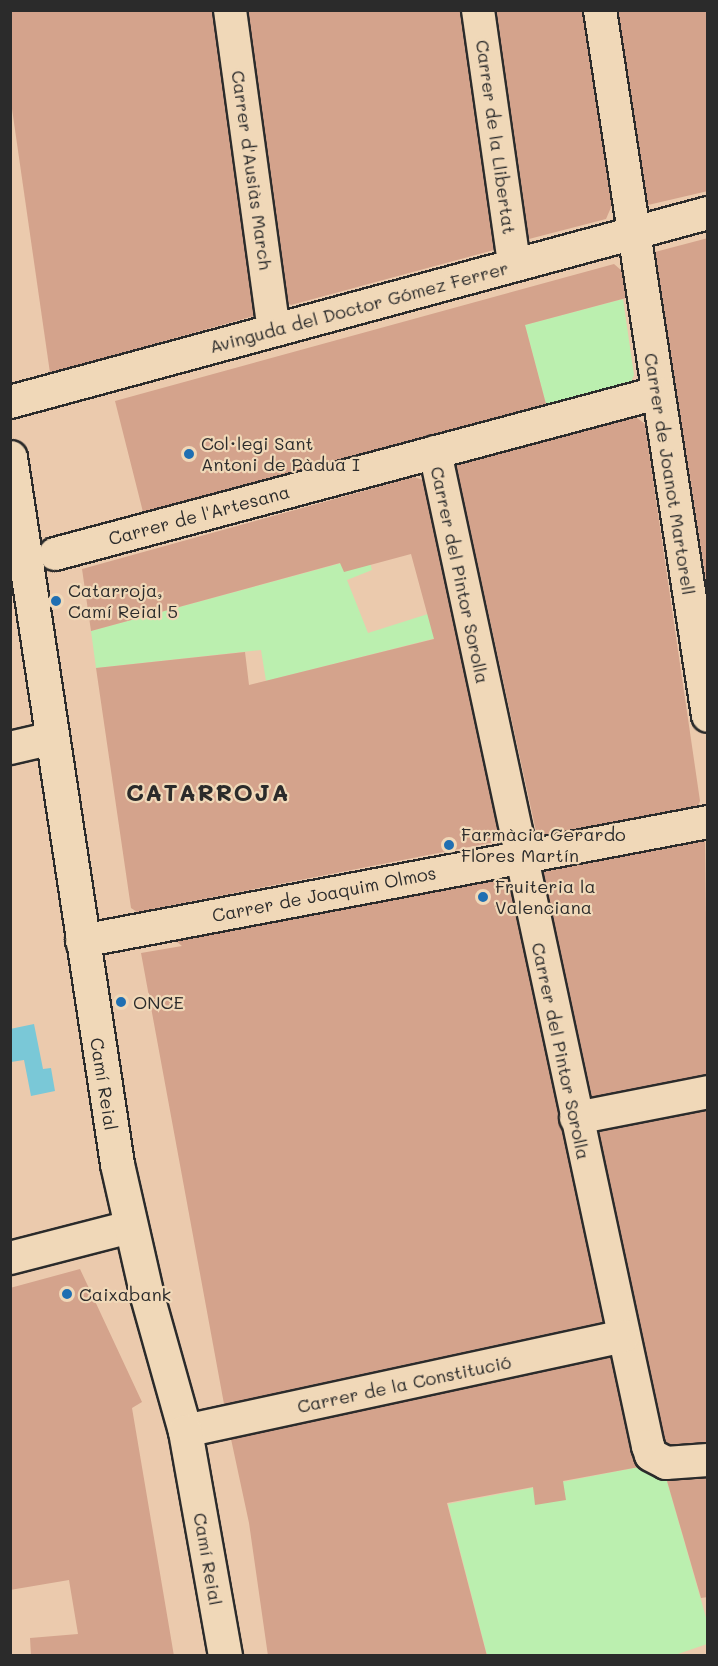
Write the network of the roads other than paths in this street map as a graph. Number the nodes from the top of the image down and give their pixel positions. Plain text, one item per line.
1 (230, 10) edge
2 (478, 10) edge
3 (600, 10) edge
4 (708, 213) edge
5 (634, 232) junction
6 (514, 264) junction
7 (274, 330) junction
8 (657, 393) junction
9 (10, 402) edge
10 (435, 452) junction
11 (10, 457) edge
12 (14, 508) edge
13 (55, 554) dead end
14 (708, 716) edge
15 (53, 738) junction
16 (10, 748) edge
17 (708, 822) edge
18 (520, 856) junction
19 (82, 941) junction
20 (708, 1092) edge
21 (576, 1118) junction
22 (130, 1227) junction
23 (10, 1258) edge
24 (623, 1336) junction
25 (184, 1431) junction
26 (708, 1460) edge
27 (225, 1656) edge

1 - 7 street, Carrer d'Ausiàs March
2 - 6 street, Carrer de la Llibertat
3 - 5 street, Carrer de Joanot Martorell
4 - 5 street, Avinguda del Doctor Gómez Ferrer
5 - 6 street, Avinguda del Doctor Gómez Ferrer
5 - 8 street, Carrer de Joanot Martorell
6 - 7 street, Avinguda del Doctor Gómez Ferrer
7 - 9 street, Avinguda del Doctor Gómez Ferrer
8 - 10 street, Carrer de l'Artesana
8 - 14 street, Carrer de Joanot Martorell
10 - 13 street, Carrer de l'Artesana
10 - 18 street, Carrer del Pintor Sorolla
11 - 12 street, Camí Reial
12 - 15 street, Camí Reial
15 - 16 street
15 - 19 street, Camí Reial
17 - 18 street, Carrer de Joaquim Olmos
18 - 19 street, Carrer de Joaquim Olmos
18 - 21 street, Carrer del Pintor Sorolla
19 - 22 street, Camí Reial
20 - 21 street
21 - 24 street, Carrer del Pintor Sorolla
22 - 23 street
22 - 25 street, Camí Reial
24 - 25 street, Carrer de la Constitució
24 - 26 street, Carrer del Pintor Sorolla
25 - 27 street, Camí Reial

